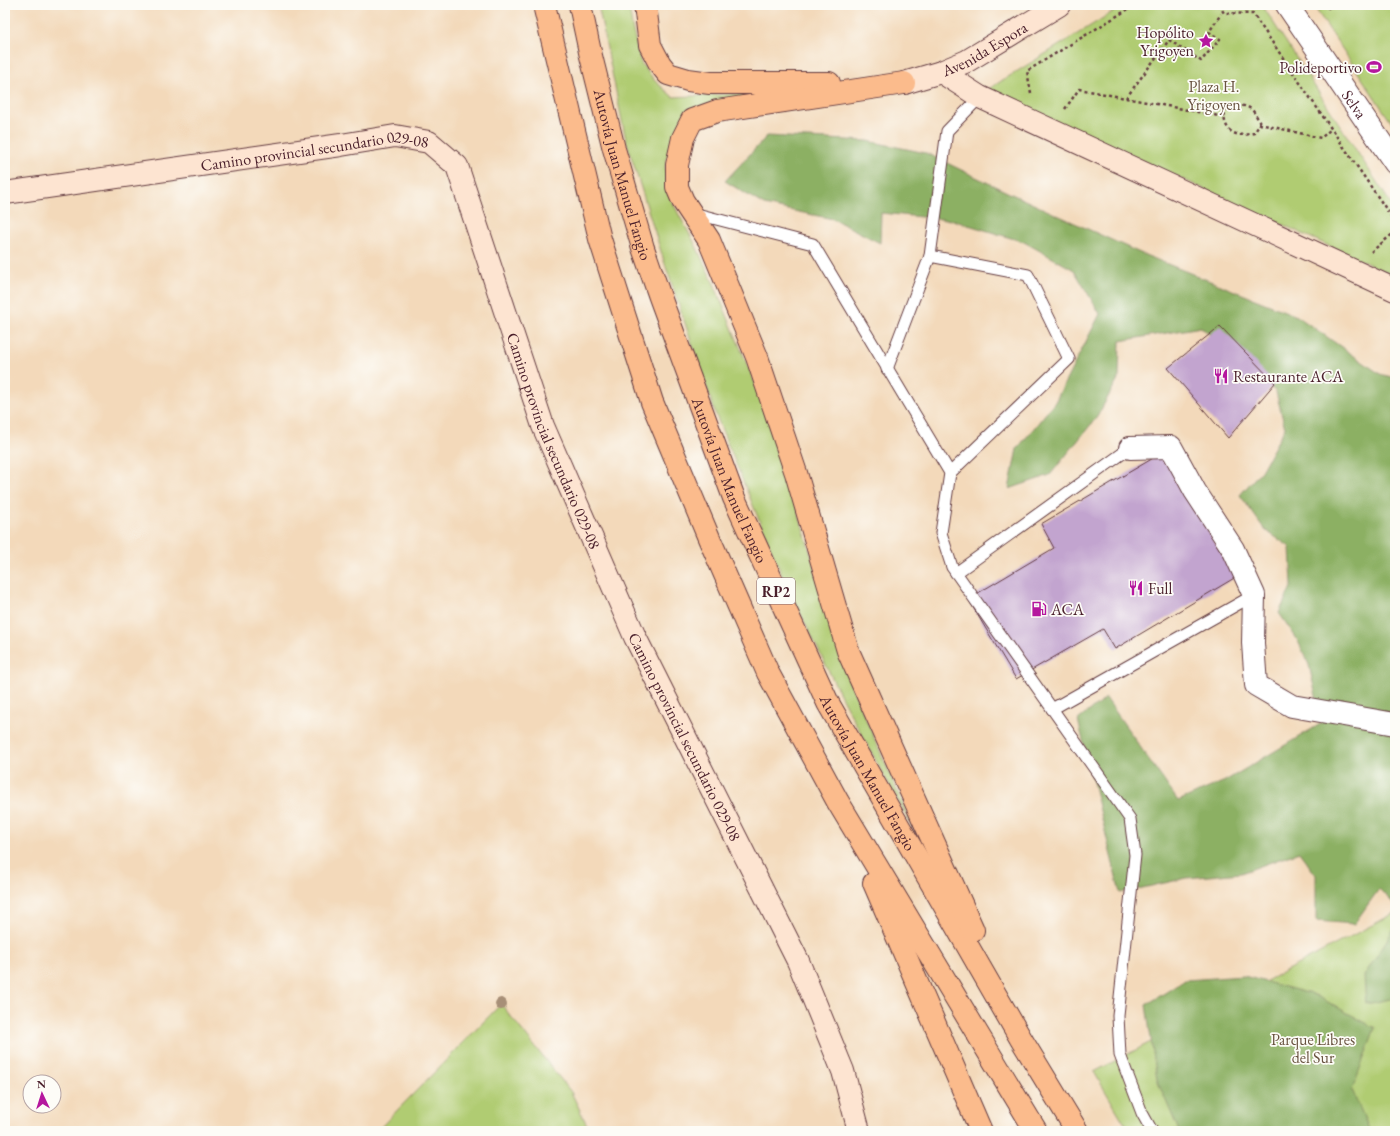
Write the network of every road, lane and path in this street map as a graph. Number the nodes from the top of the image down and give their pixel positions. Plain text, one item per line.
1 (544, 5) edge
2 (580, 5) edge
3 (644, 5) edge
4 (1059, 5) edge
5 (1136, 5) edge
6 (1219, 5) edge
7 (1287, 5) edge
8 (1221, 14) dead end
9 (1027, 71) dead end
10 (941, 72) junction
11 (904, 82) junction
12 (980, 97) junction
13 (1126, 98) junction
14 (1063, 112) dead end
15 (1224, 117) junction
16 (1260, 124) junction
17 (1331, 129) junction
18 (1395, 163) edge
19 (5, 193) edge
20 (692, 213) junction
21 (1395, 222) edge
22 (930, 256) junction
23 (1395, 290) edge
24 (887, 369) junction
25 (1130, 448) joint
26 (950, 472) junction
27 (956, 573) junction
28 (1254, 595) junction
29 (1052, 709) junction
30 (1395, 724) edge
31 (838, 802) junction
32 (1021, 1039) junction
33 (860, 1131) edge
34 (981, 1131) edge
35 (1036, 1131) edge
36 (1077, 1131) edge
37 (1152, 1131) edge

1 - 31 highway, RP2
2 - 32 highway, Autovía Juan Manuel Fangio / RP2
3 - 11 highway
4 - 10 street, Avenida Espora
5 - 9 path
6 - 17 path
7 - 18 street, Selva
8 - 13 path
10 - 11 street, Avenida Espora
10 - 12 street
11 - 20 highway
12 - 22 lane
12 - 23 street
13 - 14 path
13 - 15 path
15 - 16 path
15 - 16 path
16 - 17 path
17 - 21 path
19 - 33 street, Camino provincial secundario 029-08
20 - 24 lane
20 - 32 highway
22 - 24 lane
22 - 26 lane
24 - 26 lane
25 - 27 lane
25 - 28 street
26 - 27 lane
27 - 29 lane
28 - 29 lane
28 - 30 street
29 - 37 lane
31 - 34 highway
31 - 35 highway, RP2
32 - 36 highway, Autovía Juan Manuel Fangio / RP2

